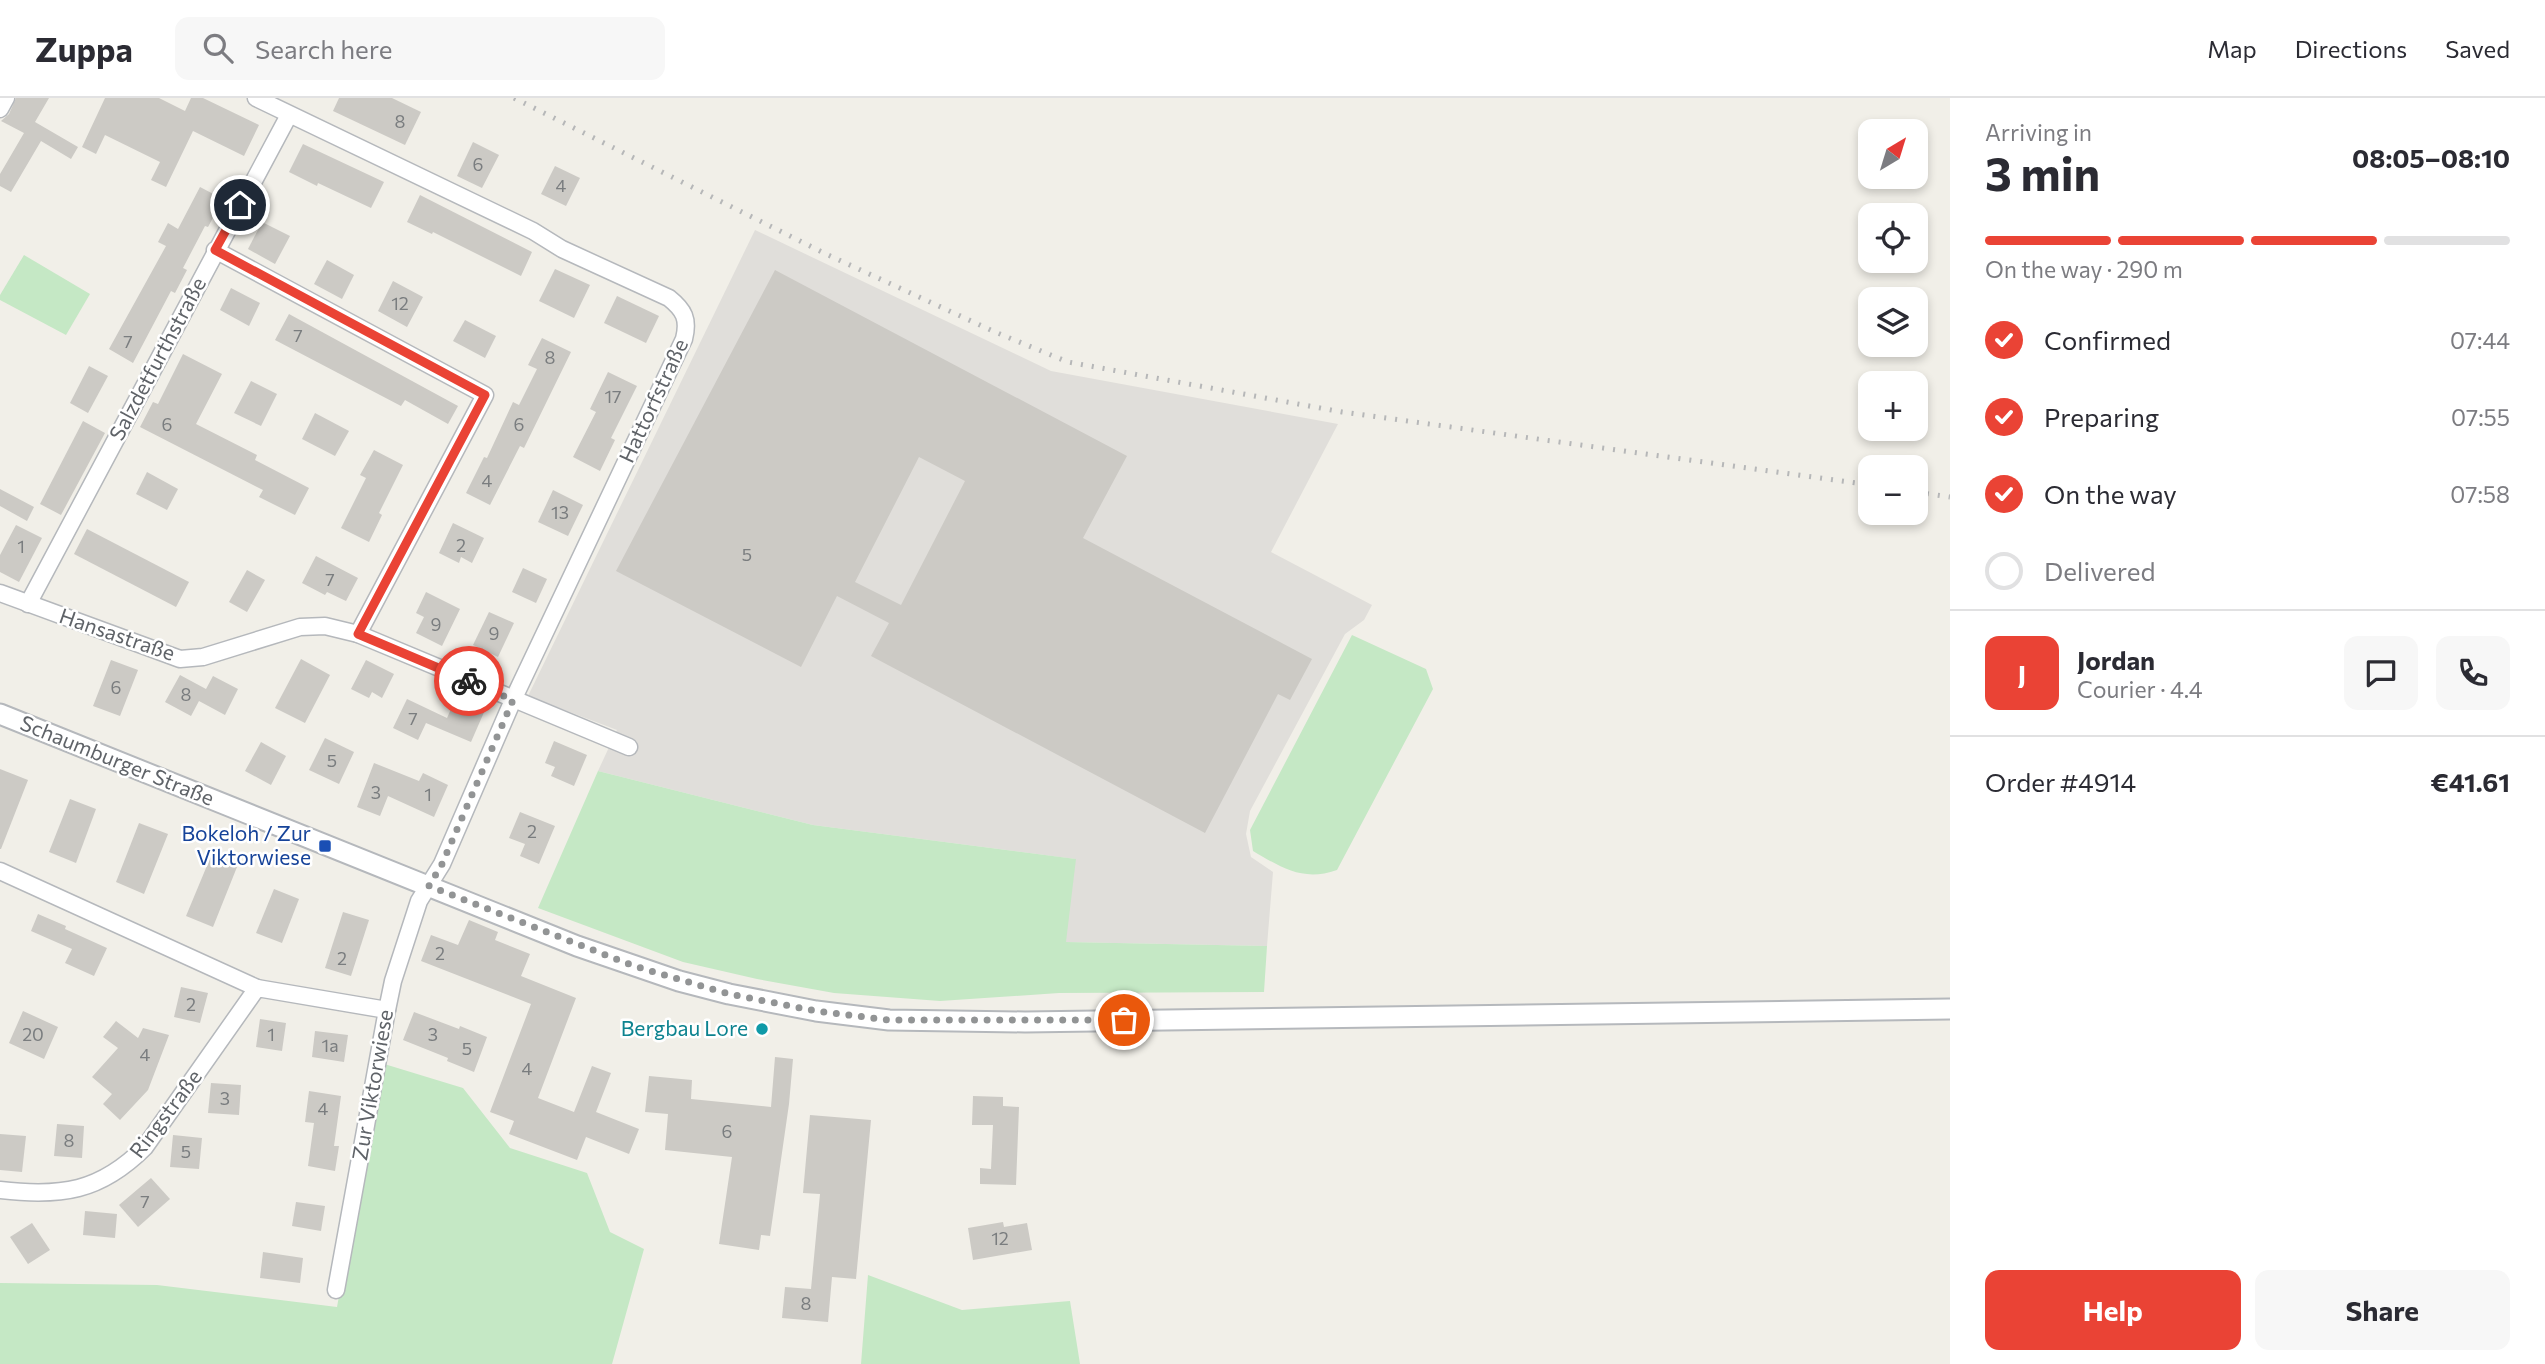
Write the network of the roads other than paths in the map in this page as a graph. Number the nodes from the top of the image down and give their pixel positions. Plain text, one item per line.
1 (256, 98) edge
2 (289, 114) junction
3 (215, 250) junction
4 (0, 593) edge
5 (28, 604) junction
6 (358, 634) junction
7 (513, 700) junction
8 (0, 715) edge
9 (629, 747) dead end
10 (0, 871) edge
11 (429, 886) junction
12 (257, 988) junction
13 (1950, 1009) edge
14 (387, 1010) junction
15 (0, 1190) edge
16 (336, 1290) dead end

1 - 2 street, Hattorfstraße
2 - 3 street, Salzdetfurthstraße
2 - 7 street, Hattorfstraße
3 - 5 street, Salzdetfurthstraße
3 - 6 street
4 - 5 street, Hansastraße
5 - 6 street, Hansastraße
6 - 7 street, Hansastraße
7 - 9 street, Hansastraße
7 - 11 street, Hattorfstraße
8 - 11 street, Schaumburger Straße
10 - 12 street
11 - 13 street, Schaumburger Straße
11 - 14 street, Zur Viktorwiese
12 - 14 street
12 - 15 street, Ringstraße
14 - 16 street, Zur Viktorwiese

